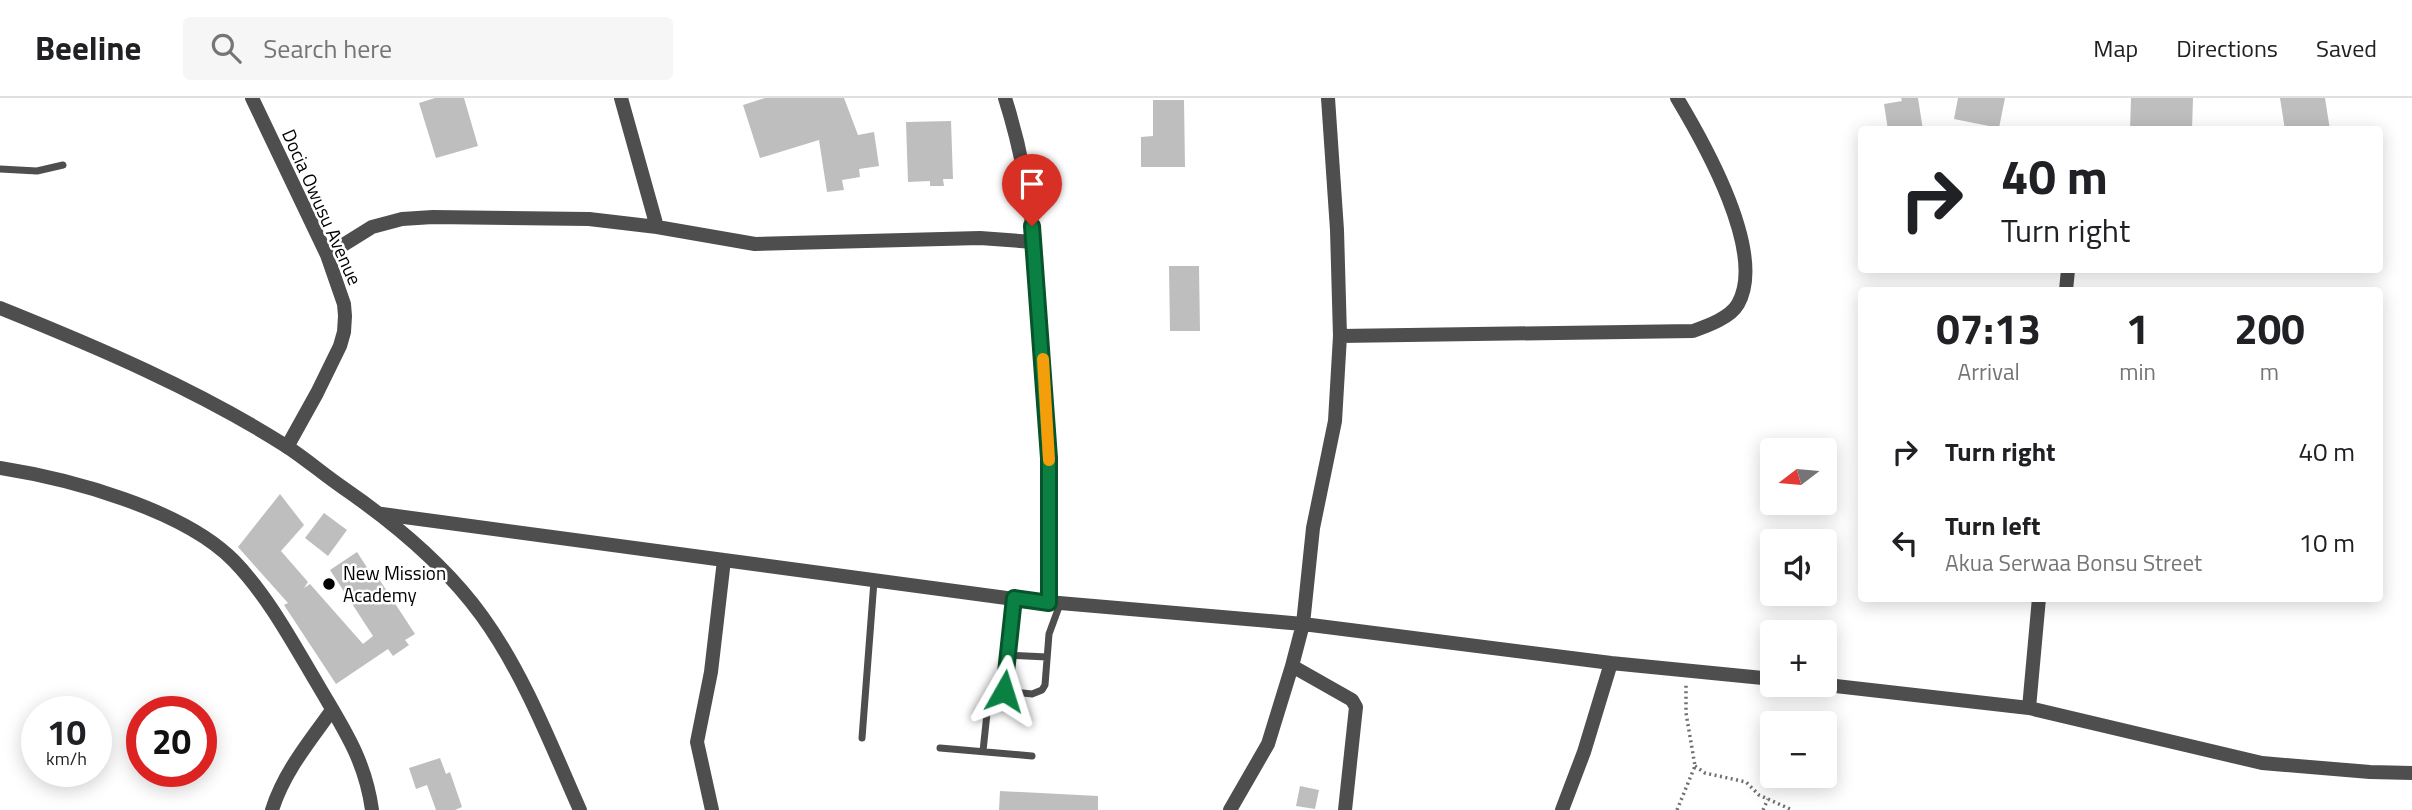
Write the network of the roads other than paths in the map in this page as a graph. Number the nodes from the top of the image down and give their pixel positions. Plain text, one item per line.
1 (252, 98) edge
2 (621, 98) edge
3 (1005, 98) edge
4 (1328, 98) edge
5 (1677, 98) edge
6 (63, 165) dead end
7 (0, 169) edge
8 (657, 227) junction
9 (1034, 242) junction
10 (327, 255) junction
11 (0, 308) edge
12 (1340, 336) junction
13 (287, 447) junction
14 (0, 468) edge
15 (382, 514) junction
16 (724, 561) junction
17 (874, 581) junction
18 (1014, 598) junction
19 (2039, 602) edge
20 (1054, 603) junction
21 (1303, 624) junction
22 (1008, 655) junction
23 (1046, 657) junction
24 (1611, 663) junction
25 (1292, 667) junction
26 (1760, 677) edge
27 (1837, 686) edge
28 (1004, 691) junction
29 (2029, 708) junction
30 (332, 710) junction
31 (862, 738) dead end
32 (940, 748) dead end
33 (983, 751) junction
34 (1032, 756) dead end
35 (2412, 773) edge
36 (272, 810) edge
37 (372, 810) edge
38 (580, 810) edge
39 (712, 810) edge
40 (1230, 810) edge
41 (1345, 810) edge
42 (1562, 810) edge

1 - 10 street, Docia Owusu Avenue
2 - 8 street
3 - 9 street
4 - 12 street
5 - 12 street
6 - 7 lane
8 - 9 street
8 - 10 street
9 - 20 street
10 - 13 street, Docia Owusu Avenue
11 - 13 street
12 - 21 street
13 - 15 street
14 - 30 street
15 - 16 street
15 - 38 street
16 - 17 street
16 - 39 street
17 - 18 street
17 - 31 lane
18 - 20 street
18 - 22 lane
19 - 29 street
20 - 21 street
20 - 23 lane
21 - 24 street
21 - 25 street
22 - 23 lane
22 - 28 lane
23 - 28 lane
24 - 26 street
24 - 42 street
25 - 40 street
25 - 41 street
27 - 29 street
28 - 33 lane
29 - 35 street
30 - 36 street
30 - 37 street
32 - 33 lane
33 - 34 lane

